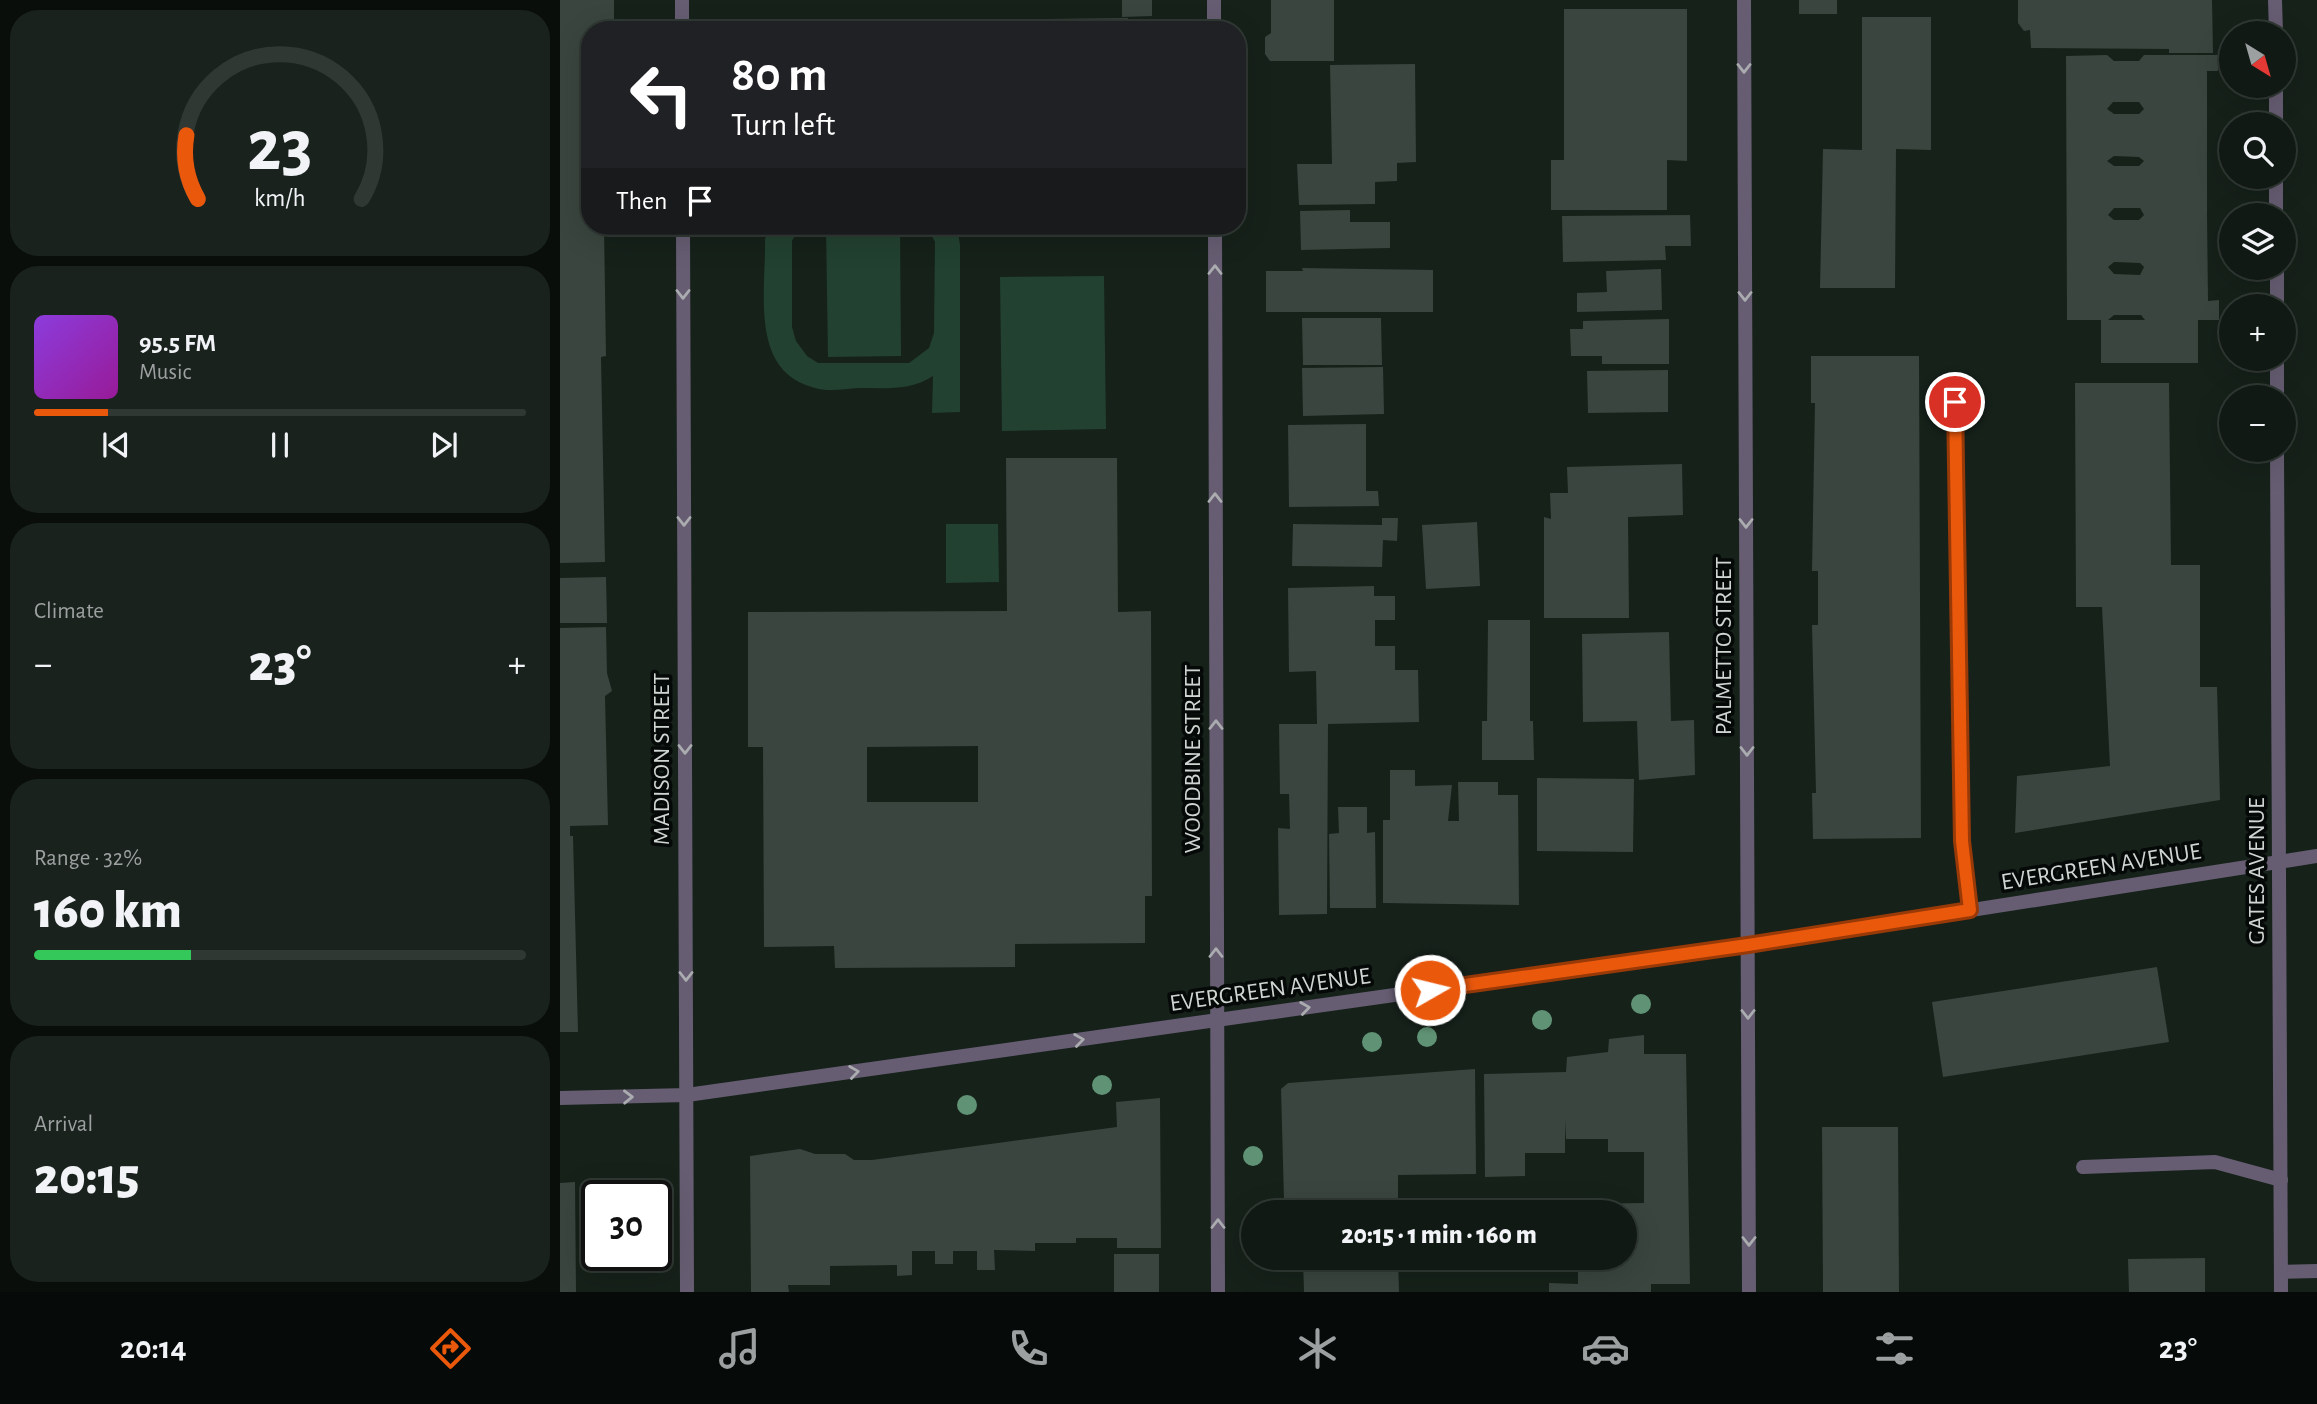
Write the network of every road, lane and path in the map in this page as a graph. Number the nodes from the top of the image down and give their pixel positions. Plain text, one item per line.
1 (682, 0) edge
2 (1214, 0) edge
3 (1744, 0) edge
4 (2275, 0) edge
5 (682, 21) edge
6 (1214, 21) edge
7 (2276, 21) edge
8 (683, 235) edge
9 (1215, 235) edge
10 (1955, 402) dead end
11 (2277, 462) edge
12 (2317, 856) edge
13 (2280, 862) junction
14 (1970, 910) junction
15 (1748, 945) junction
16 (1217, 1021) junction
17 (687, 1095) junction
18 (560, 1098) edge
19 (2083, 1167) dead end
20 (2281, 1180) junction
21 (2317, 1271) edge
22 (2281, 1272) junction
23 (687, 1292) edge
24 (1218, 1292) edge
25 (1749, 1292) edge
26 (2281, 1292) edge

1 - 5 street
2 - 6 street
3 -> 15 street, PALMETTO STREET
4 - 7 street
8 -> 17 street, MADISON STREET
16 -> 9 street, WOODBINE STREET
10 - 14 street
11 - 13 street, GATES AVENUE
12 - 13 street, EVERGREEN AVENUE
13 - 14 street, EVERGREEN AVENUE
13 - 20 street, GATES AVENUE
14 - 15 street, EVERGREEN AVENUE
16 -> 15 street, EVERGREEN AVENUE
15 -> 25 street, PALMETTO STREET
17 -> 16 street, EVERGREEN AVENUE
24 -> 16 street, WOODBINE STREET
18 -> 17 street, EVERGREEN AVENUE
17 - 23 street, MADISON STREET
19 - 20 street
20 - 22 street, GATES AVENUE
21 - 22 street
22 - 26 street, GATES AVENUE

